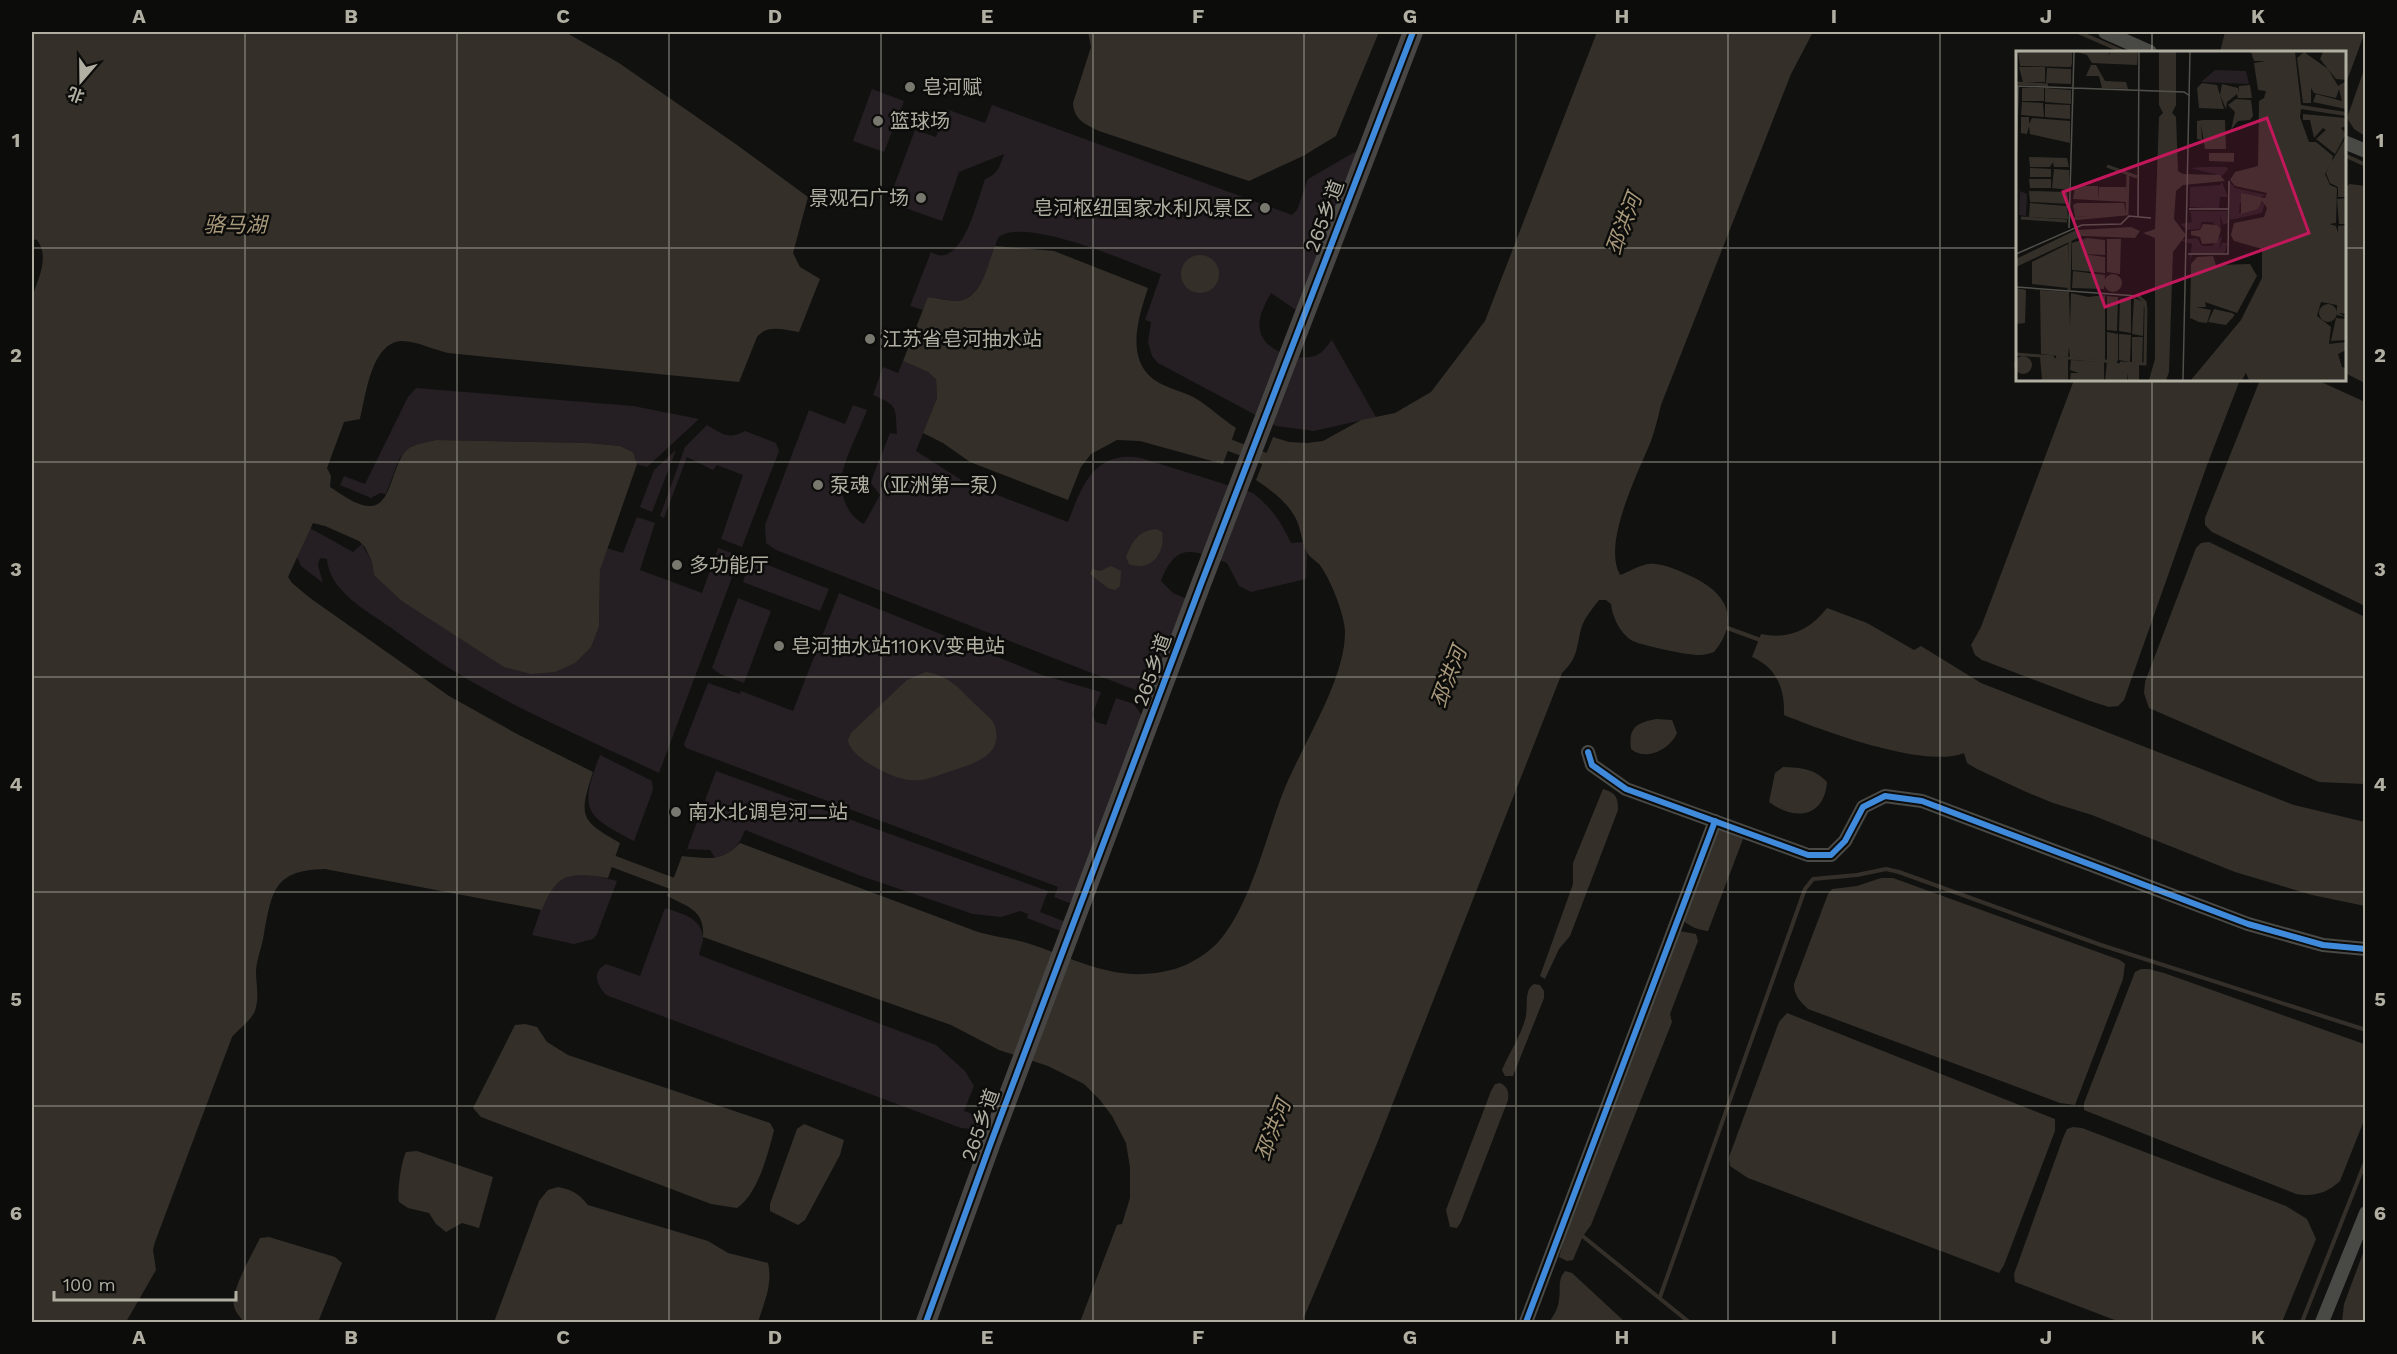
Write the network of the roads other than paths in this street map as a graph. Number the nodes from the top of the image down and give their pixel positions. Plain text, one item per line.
1 (1413, 32) edge
2 (2105, 32) edge
3 (2148, 51) edge
4 (2346, 143) edge
5 (2366, 151) edge
6 (1588, 752) dead end
7 (1715, 821) junction
8 (2366, 949) edge
9 (2366, 1213) edge
10 (926, 1323) edge
11 (1526, 1323) edge
12 (2322, 1323) edge

1 - 10 street, 265乡道
2 - 3 street
4 - 5 street
6 - 7 street
7 - 8 street
7 - 11 street
9 - 12 street

